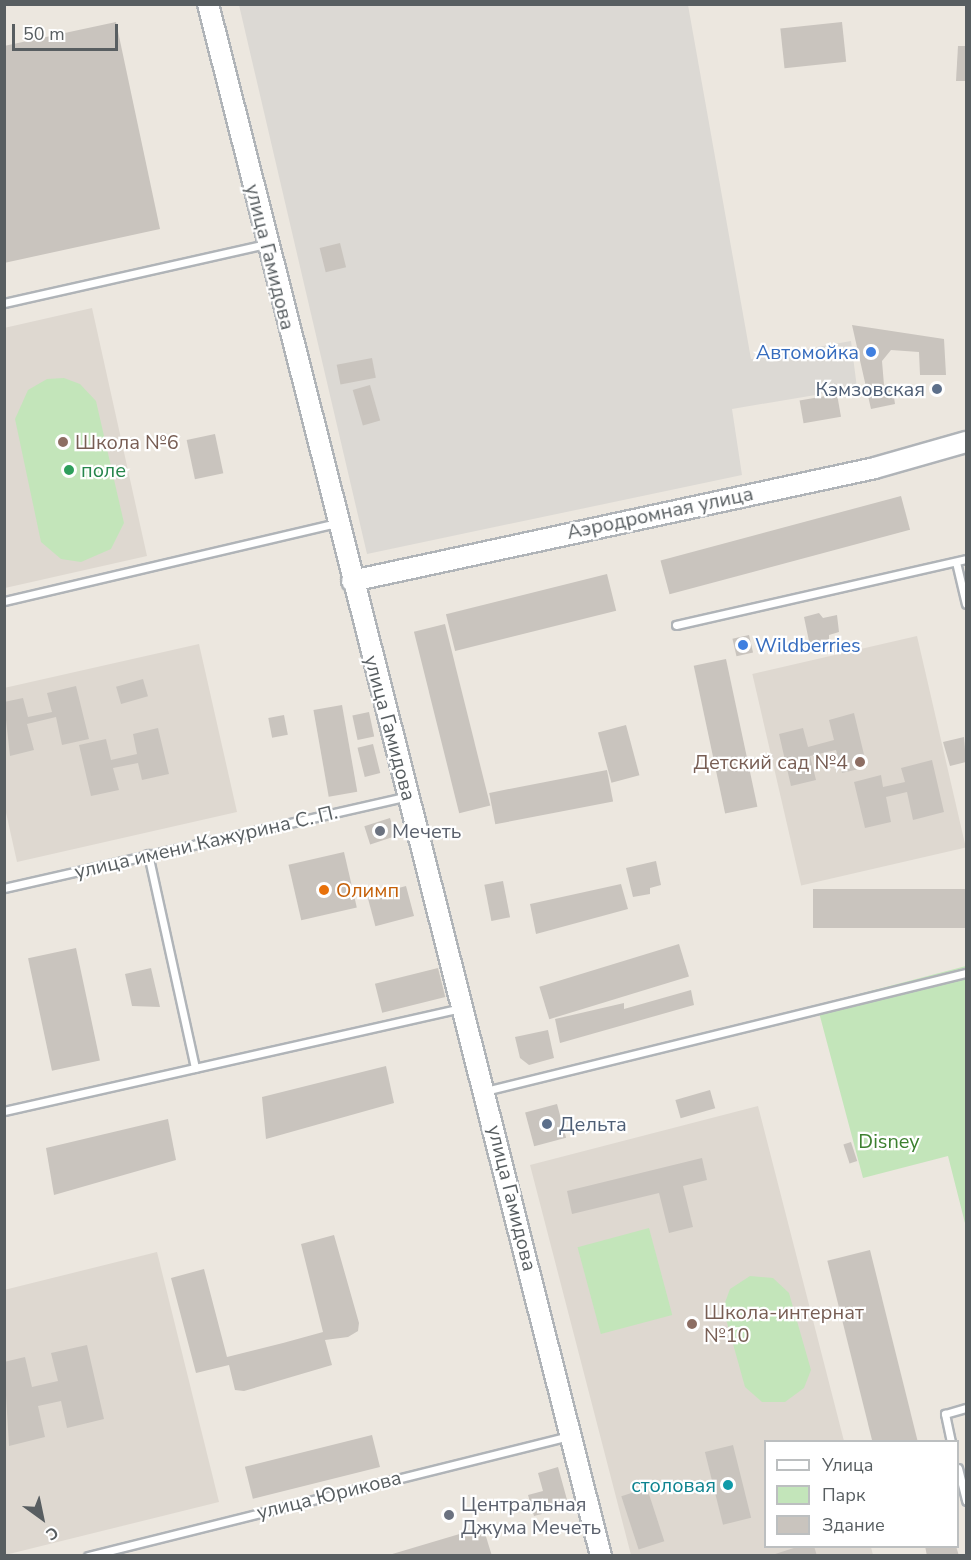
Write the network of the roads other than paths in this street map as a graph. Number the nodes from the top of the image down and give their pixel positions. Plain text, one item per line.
1 (208, 4) edge
2 (266, 244) junction
3 (4, 303) edge
4 (966, 442) edge
5 (337, 523) junction
6 (966, 559) edge
7 (956, 562) junction
8 (352, 581) junction
9 (4, 601) edge
10 (966, 604) edge
11 (676, 626) dead end
12 (408, 796) junction
13 (148, 854) junction
14 (4, 888) edge
15 (966, 973) edge
16 (464, 1008) junction
17 (195, 1068) junction
18 (485, 1091) junction
19 (4, 1111) edge
20 (966, 1408) edge
21 (571, 1435) junction
22 (951, 1440) edge
23 (959, 1475) edge
24 (966, 1501) edge
25 (88, 1556) edge
26 (601, 1556) edge

1 - 2 street, улица Гамидова
2 - 3 lane
2 - 5 street, улица Гамидова
4 - 8 street, Аэродромная улица
5 - 8 street, улица Гамидова
5 - 9 lane
6 - 7 lane
7 - 10 lane
7 - 11 lane
8 - 12 street, улица Гамидова
12 - 13 lane, улица имени Кажурина С. П.
12 - 16 street, улица Гамидова
13 - 14 lane, улица имени Кажурина С. П.
13 - 17 lane
15 - 18 lane
16 - 17 lane
16 - 18 street, улица Гамидова
17 - 19 lane
18 - 21 street, улица Гамидова
20 - 22 lane
21 - 25 lane, улица Юрикова
21 - 26 street, улица Гамидова
23 - 24 lane

